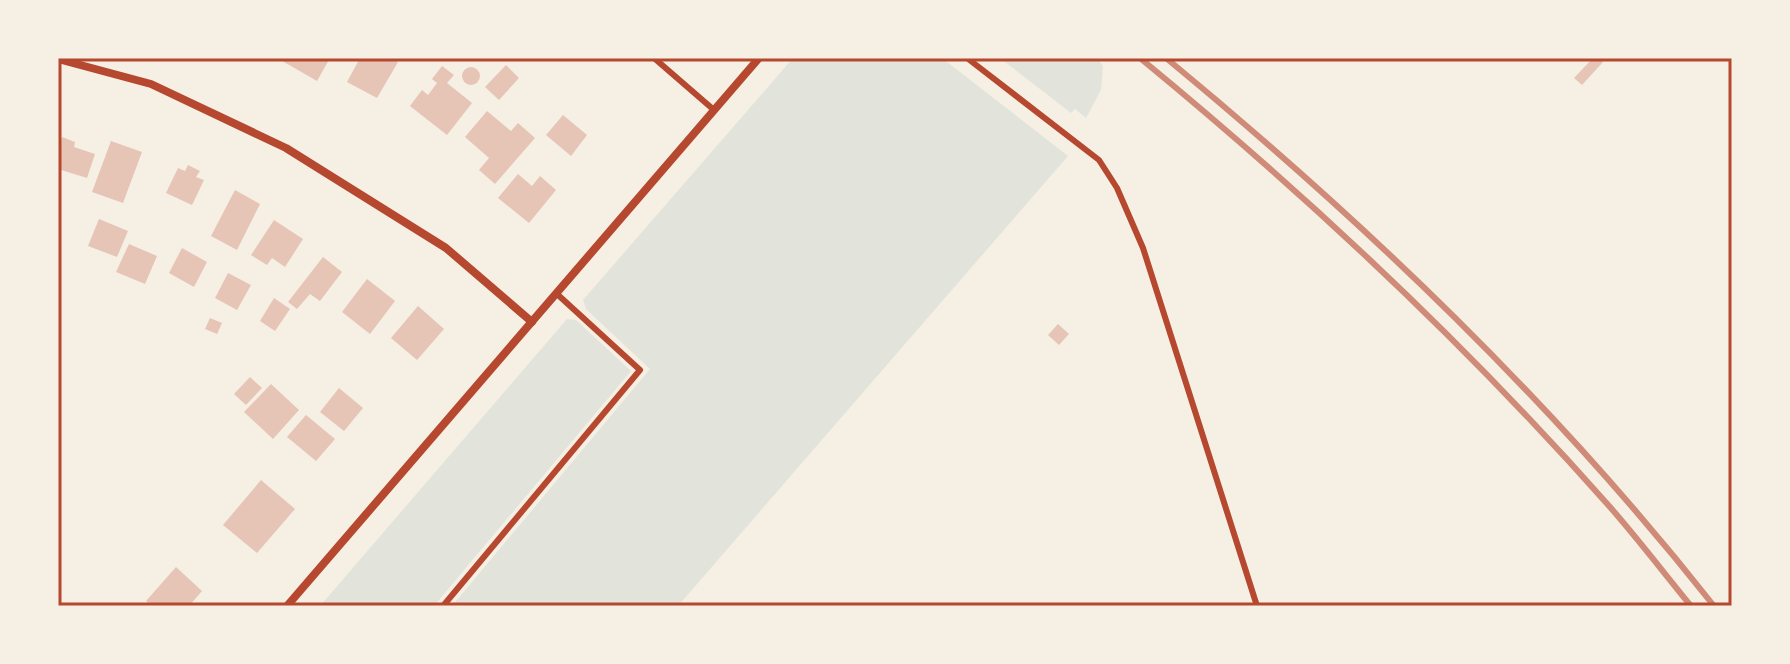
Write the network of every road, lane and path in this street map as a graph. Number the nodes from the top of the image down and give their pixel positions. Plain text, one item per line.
1 (654, 58) edge
2 (759, 58) edge
3 (967, 58) edge
4 (58, 59) edge
5 (714, 110) junction
6 (557, 294) junction
7 (532, 322) junction
8 (287, 606) edge
9 (443, 606) edge
10 (1257, 606) edge

1 - 5 lane
2 - 5 street
3 - 10 lane
4 - 7 street
5 - 6 street
6 - 7 street
6 - 9 lane
7 - 8 street

